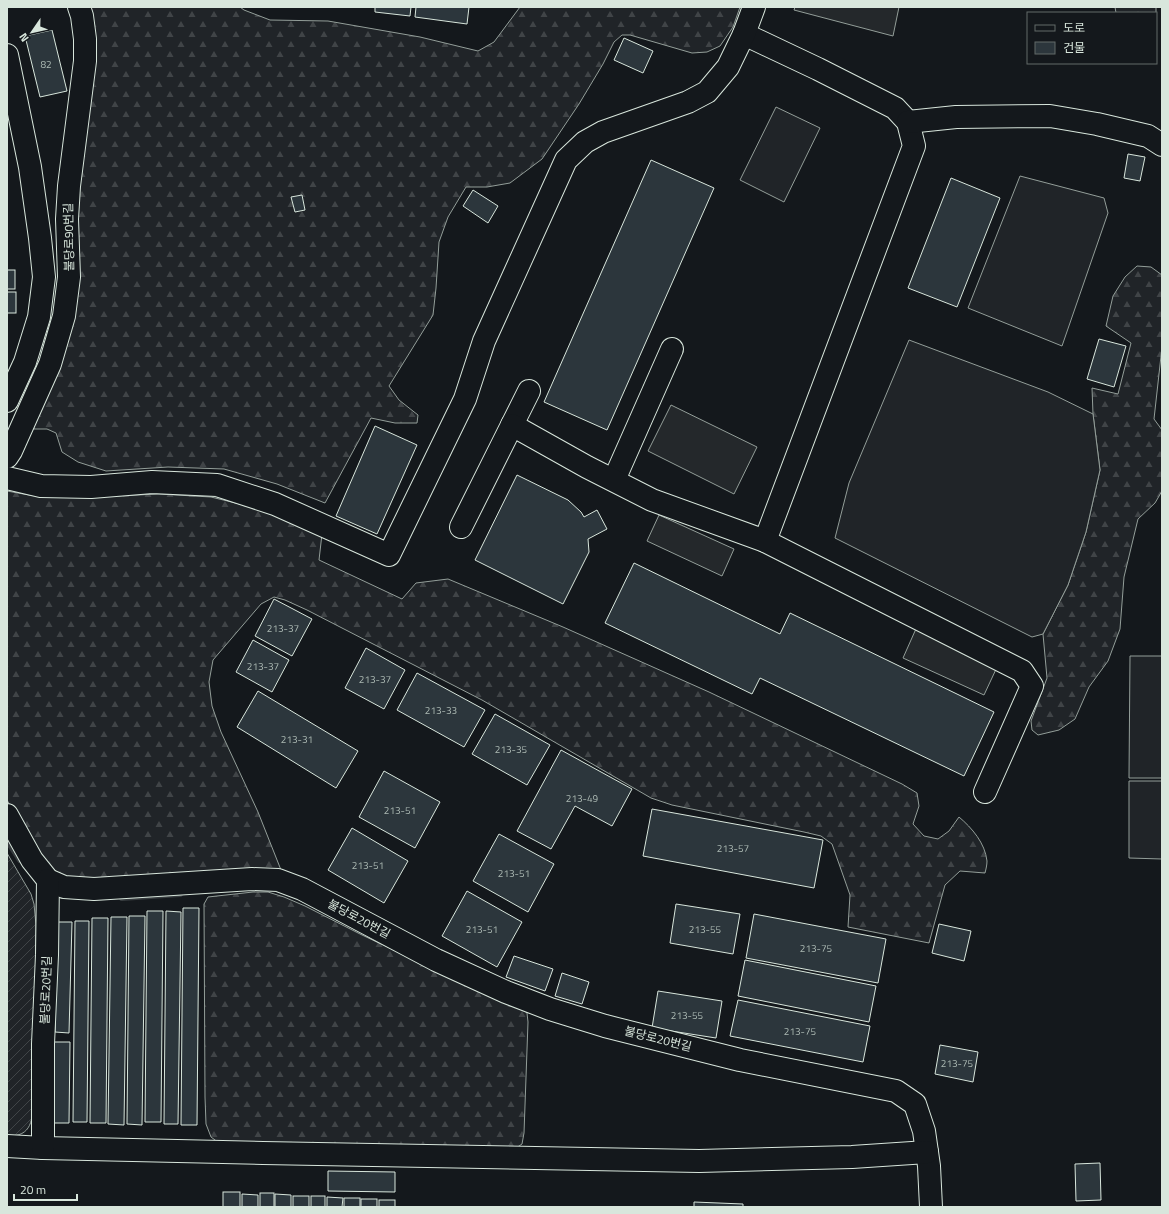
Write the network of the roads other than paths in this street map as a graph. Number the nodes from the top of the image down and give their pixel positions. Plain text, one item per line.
1 (79, 7) edge
2 (754, 7) edge
3 (744, 34) junction
4 (7, 55) edge
5 (908, 122) junction
6 (1162, 144) edge
7 (672, 349) dead end
8 (529, 392) dead end
9 (7, 401) edge
10 (512, 425) junction
11 (7, 457) edge
12 (7, 478) edge
13 (614, 480) junction
14 (461, 527) dead end
15 (765, 541) junction
16 (985, 792) dead end
17 (7, 815) edge
18 (48, 880) junction
19 (7, 1146) edge
20 (43, 1148) junction
21 (927, 1152) junction
22 (931, 1207) edge

1 - 11 lane, 불당로90번길
2 - 3 lane
3 - 5 lane
3 - 12 lane
4 - 9 lane
5 - 6 lane
5 - 15 lane
7 - 13 lane
8 - 10 lane
10 - 13 lane
10 - 14 lane
13 - 15 lane
15 - 16 lane
17 - 18 lane
18 - 20 lane, 불당로20번길
18 - 21 lane, 불당로20번길
19 - 20 lane
20 - 21 lane
21 - 22 lane

